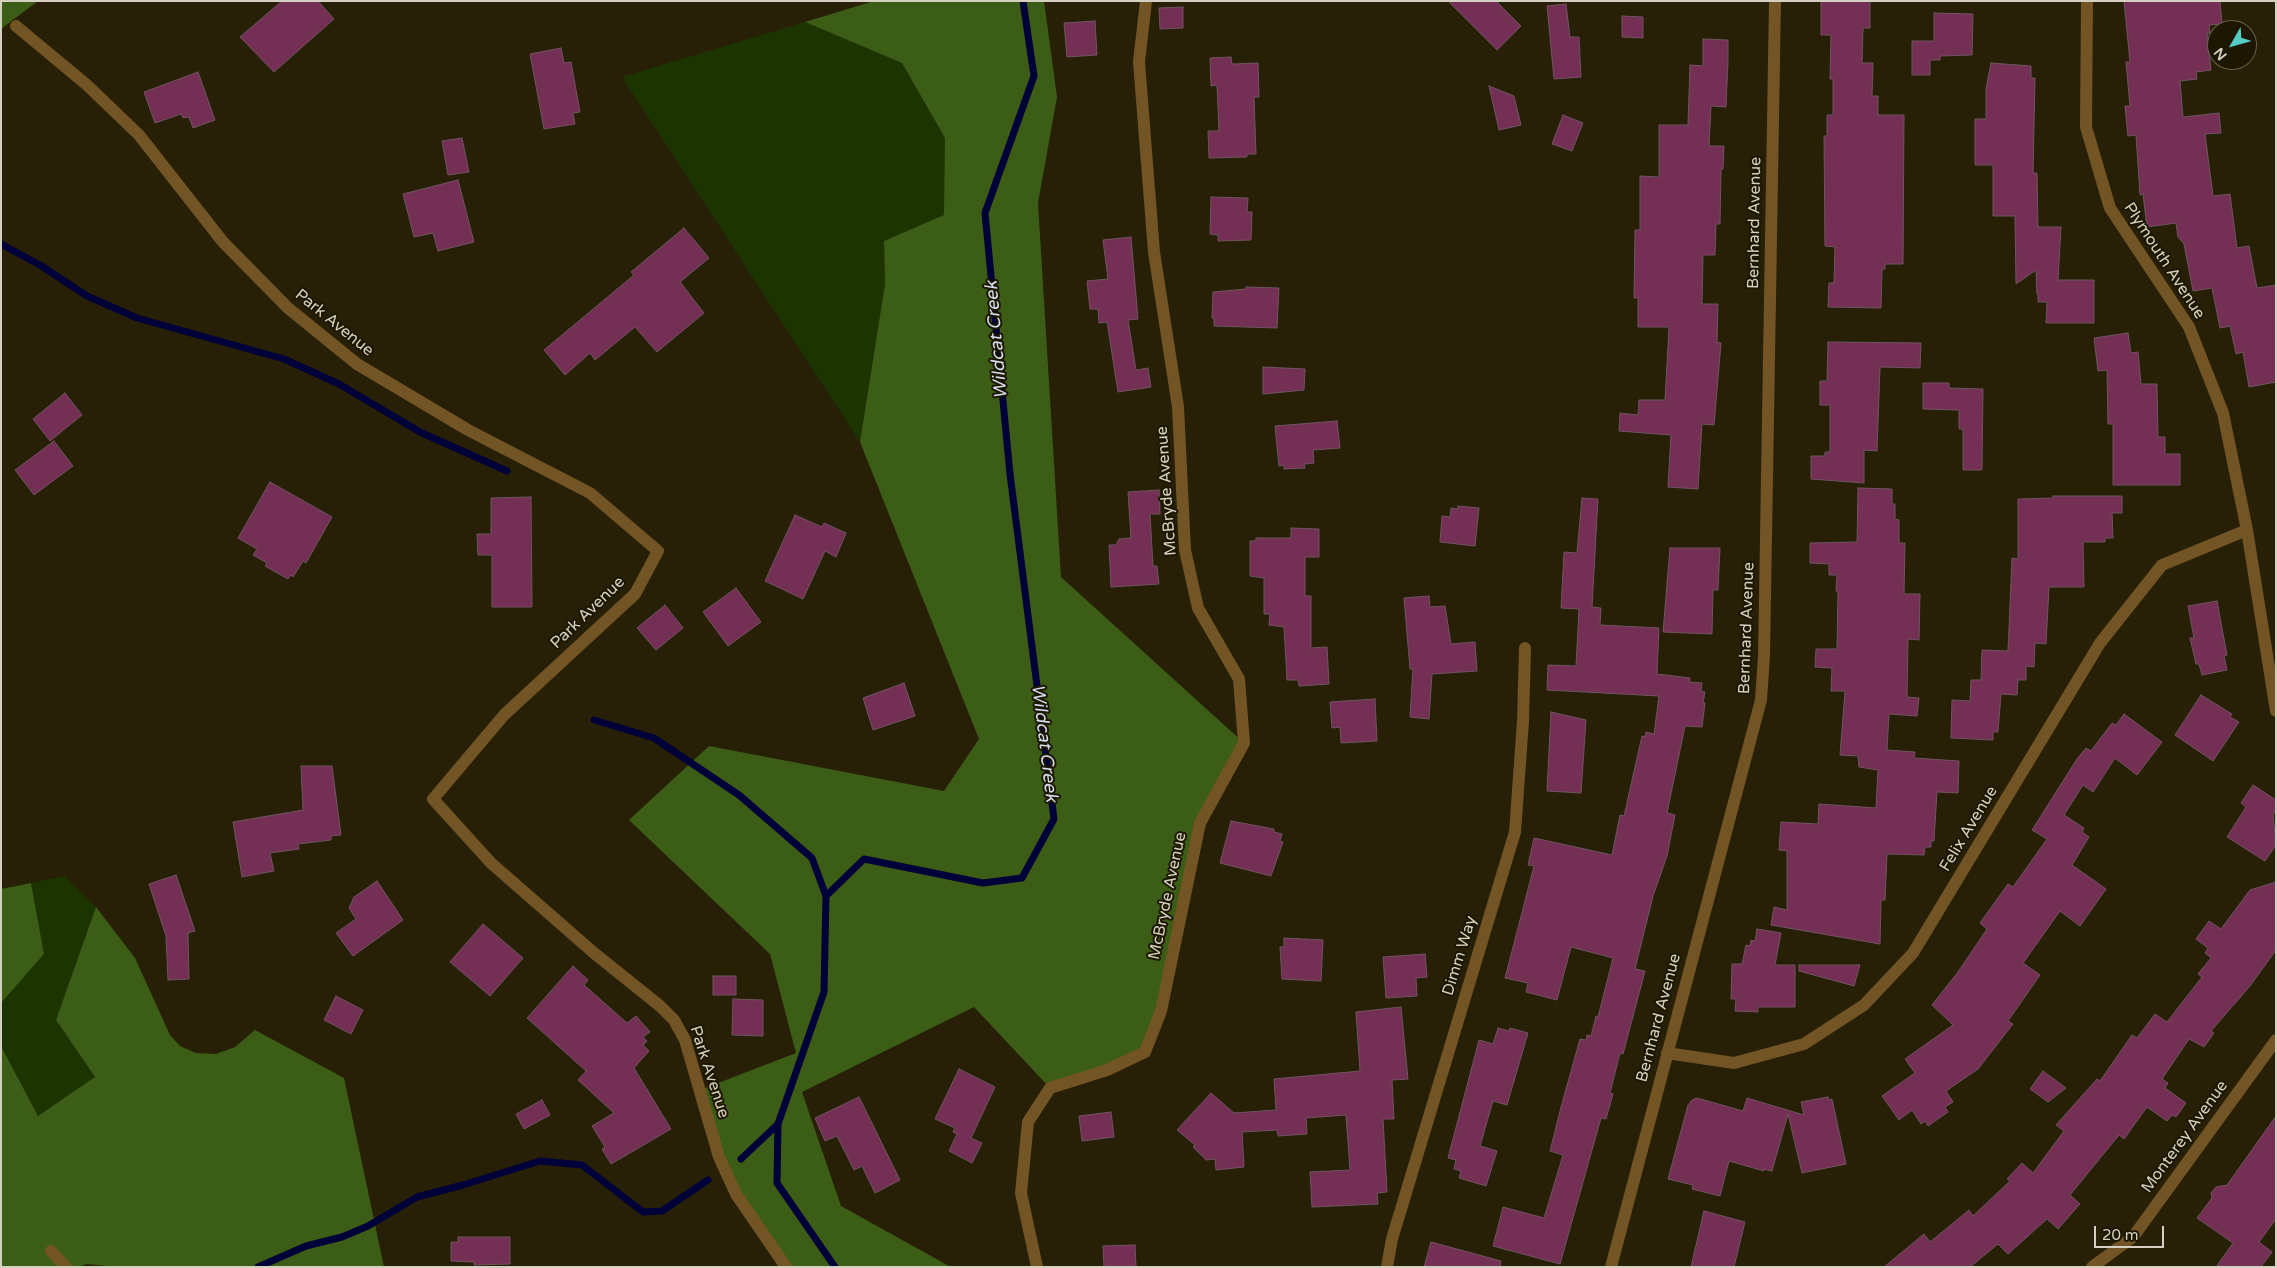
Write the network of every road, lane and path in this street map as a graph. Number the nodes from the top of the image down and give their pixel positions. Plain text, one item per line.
1 (1146, 1) edge
2 (1775, 1) edge
3 (2087, 1) edge
4 (16, 26) dead end
5 (2247, 530) junction
6 (1525, 648) dead end
7 (2276, 711) edge
8 (2276, 1040) edge
9 (1667, 1053) junction
10 (51, 1251) dead end
11 (66, 1267) edge
12 (786, 1267) edge
13 (1037, 1267) edge
14 (1387, 1267) edge
15 (1611, 1267) edge
16 (2092, 1267) edge

1 - 13 street, McBryde Avenue
2 - 9 street, Bernhard Avenue
3 - 5 street, Plymouth Avenue
4 - 12 street, Park Avenue
5 - 7 street, Plymouth Avenue
5 - 9 street, Felix Avenue
6 - 14 street, Dimm Way
8 - 16 street, Monterey Avenue
9 - 15 street, Bernhard Avenue
10 - 11 street

